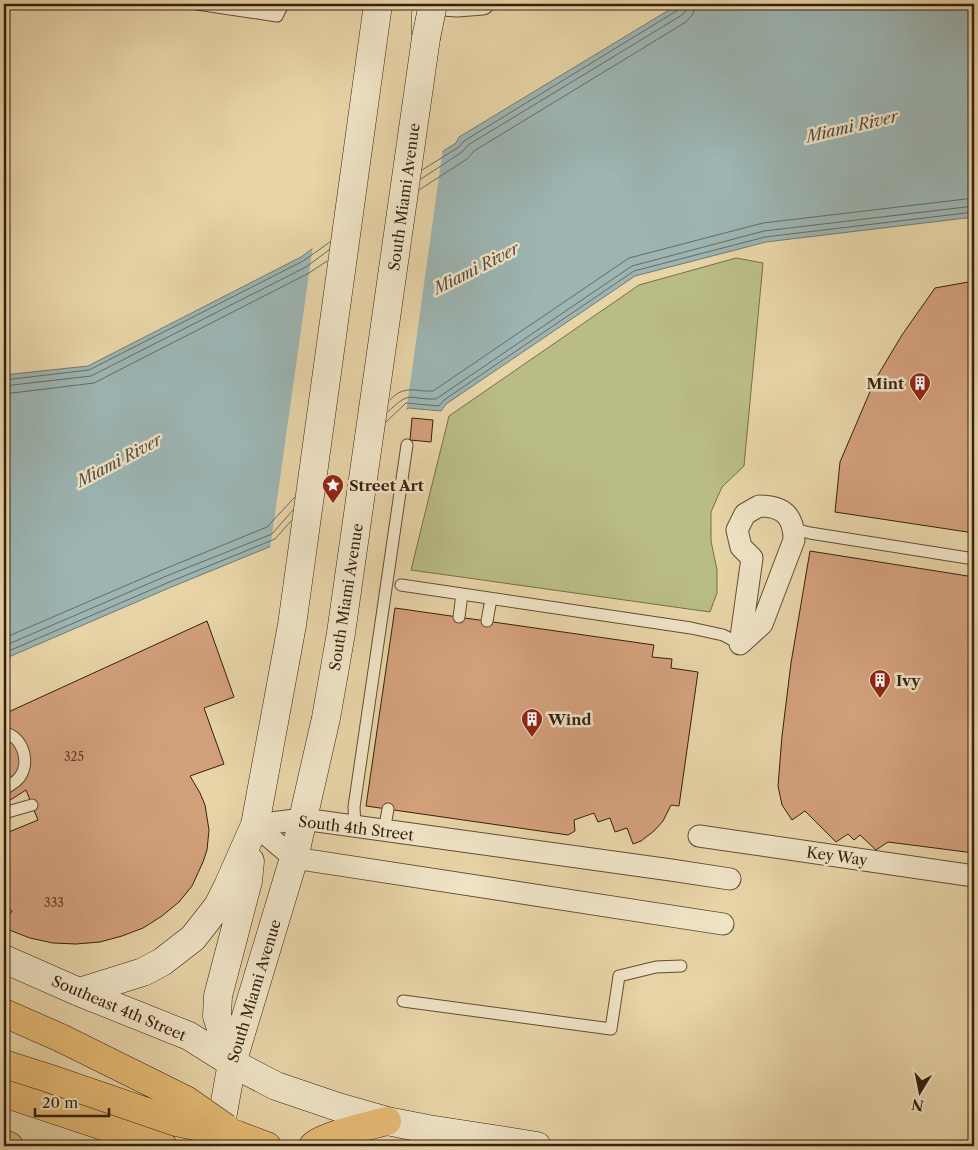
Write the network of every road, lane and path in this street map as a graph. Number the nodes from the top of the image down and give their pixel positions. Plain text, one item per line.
1 (197, 4) edge
2 (283, 4) edge
3 (378, 4) edge
4 (426, 4) edge
5 (432, 4) edge
6 (483, 4) edge
7 (426, 38) junction
8 (407, 445) dead end
9 (794, 529) junction
10 (974, 559) edge
11 (401, 585) dead end
12 (462, 594) junction
13 (491, 599) junction
14 (459, 617) dead end
15 (487, 621) dead end
16 (740, 644) junction
17 (4, 733) edge
18 (4, 788) edge
19 (32, 805) dead end
20 (388, 809) dead end
21 (4, 813) edge
22 (303, 820) junction
23 (254, 825) junction
24 (355, 827) junction
25 (384, 831) junction
26 (699, 836) dead end
27 (294, 858) junction
28 (974, 876) edge
29 (730, 879) dead end
30 (723, 924) dead end
31 (4, 959) edge
32 (681, 966) dead end
33 (79, 992) junction
34 (403, 1001) dead end
35 (4, 1013) edge
36 (232, 1063) junction
37 (4, 1064) edge
38 (4, 1093) edge
39 (387, 1121) junction
40 (226, 1140) edge
41 (4, 1144) edge
42 (8, 1146) edge
43 (162, 1146) edge
44 (267, 1146) edge
45 (313, 1146) edge
46 (537, 1146) edge

1 - 2 lane
3 - 23 main road
4 - 7 main road, South Miami Avenue, bridge
5 - 6 street
5 - 7 main road, South Miami Avenue, bridge
7 - 22 main road, South Miami Avenue
8 - 24 lane
9 - 10 lane
9 - 16 street
9 - 16 street
11 - 12 lane
12 - 13 lane
12 - 14 lane
13 - 15 lane
13 - 16 lane
17 - 18 lane
19 - 21 lane
20 - 25 lane
22 - 23 street, South 4th Street
22 - 24 street, South 4th Street
22 - 27 main road, South Miami Avenue
23 - 27 street
23 - 33 main road
23 - 36 main road
24 - 25 street, South 4th Street
25 - 29 street, South 4th Street
26 - 28 street, Key Way
27 - 30 street
27 - 36 main road, South Miami Avenue
31 - 33 main road, Southeast 4th Street
32 - 34 lane
33 - 36 main road, Southeast 4th Street
35 - 40 highway, bridge
36 - 39 main road, Southeast 4th Street
36 - 40 main road, South Miami Avenue
37 - 40 highway, bridge
38 - 43 highway
39 - 45 highway
39 - 46 main road, Southeast 4th Street
40 - 44 highway
41 - 42 highway

